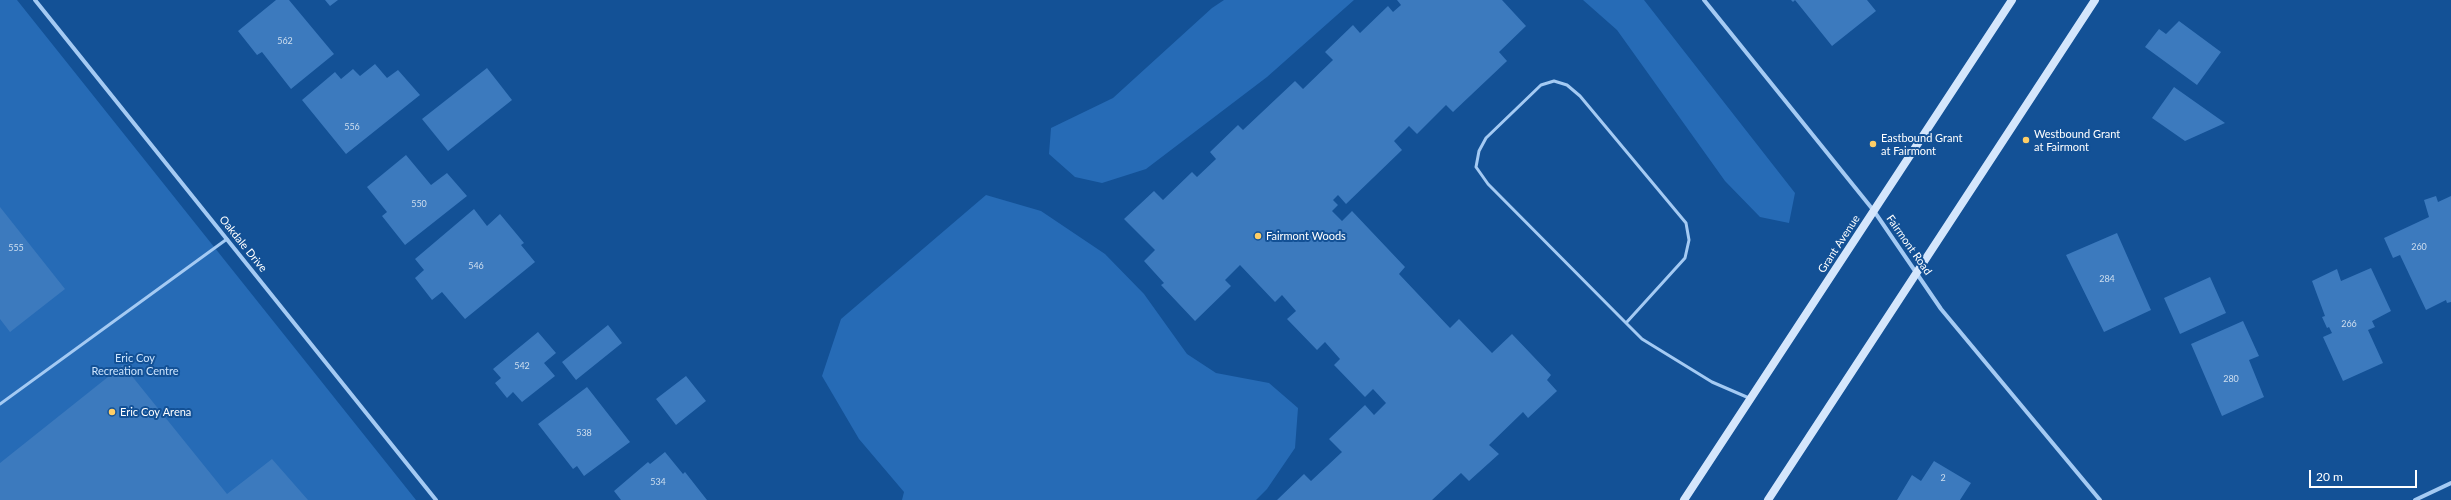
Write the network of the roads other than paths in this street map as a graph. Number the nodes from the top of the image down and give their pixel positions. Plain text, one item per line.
1 (35, 0) edge
2 (1704, 0) edge
3 (2012, 0) edge
4 (2095, 0) edge
5 (1874, 212) junction
6 (227, 239) junction
7 (1918, 273) junction
8 (1626, 323) junction
9 (1751, 399) junction
10 (0, 404) edge
11 (2451, 483) edge
12 (436, 500) edge
13 (1684, 500) edge
14 (1768, 500) edge
15 (2100, 500) edge
16 (2415, 500) edge

1 - 6 street, Oakdale Drive
2 - 5 street, Fairmont Road
3 - 5 main road, Grant Avenue
4 - 7 main road
5 - 7 street, Fairmont Road
5 - 9 main road, Grant Avenue
6 - 10 lane
6 - 12 street, Oakdale Drive
7 - 14 main road
7 - 15 street, Fairmont Road
8 - 8 lane
8 - 9 lane
9 - 13 main road, Grant Avenue
11 - 16 street

